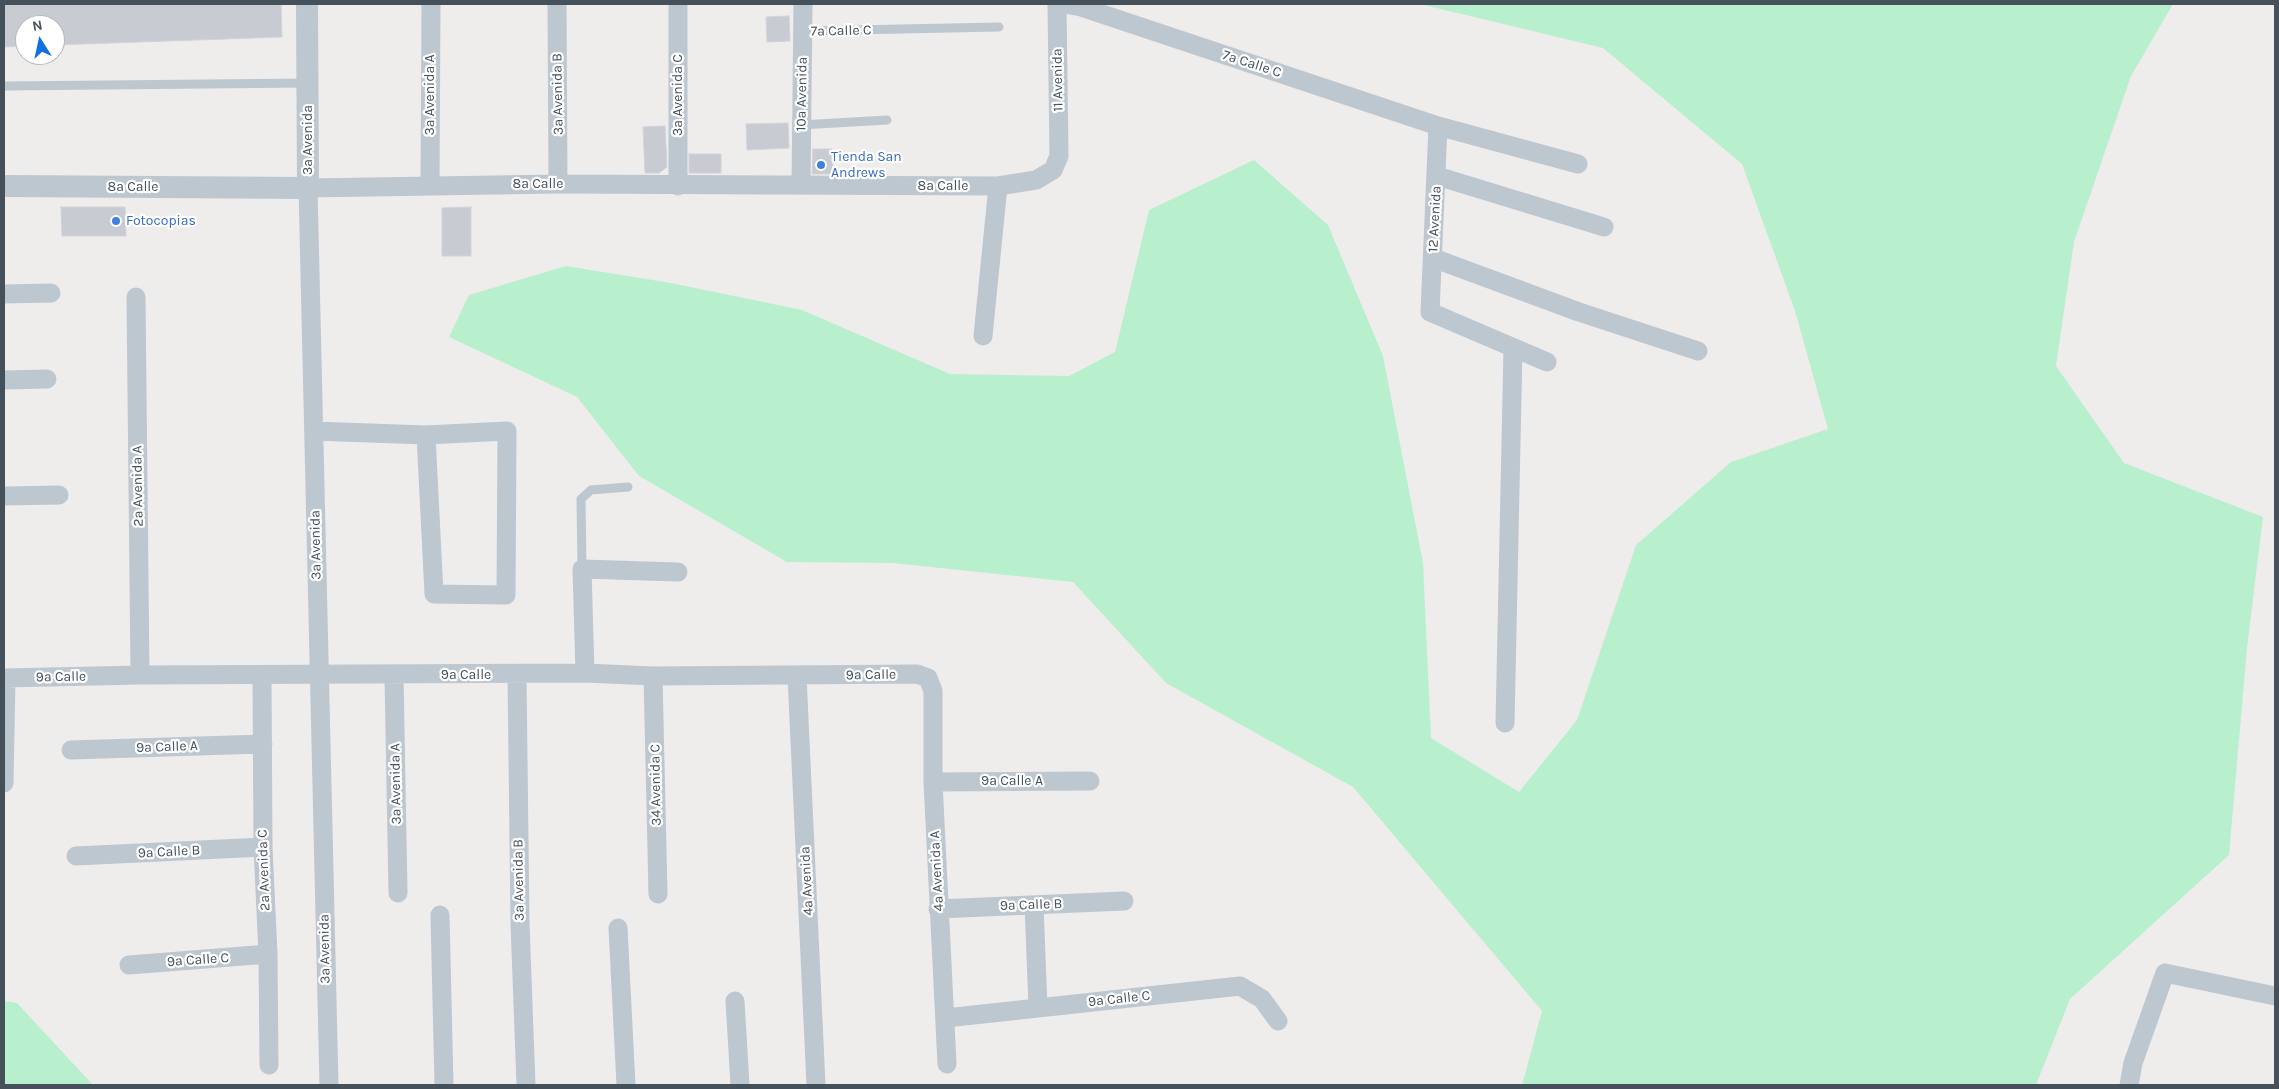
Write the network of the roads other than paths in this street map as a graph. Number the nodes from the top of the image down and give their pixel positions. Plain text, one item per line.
1 (307, 4) edge
2 (431, 4) edge
3 (557, 4) edge
4 (678, 4) edge
5 (804, 4) edge
6 (1057, 4) edge
7 (1065, 4) edge
8 (999, 27) dead end
9 (803, 31) junction
10 (308, 83) junction
11 (4, 86) edge
12 (887, 120) dead end
13 (801, 125) junction
14 (1438, 126) junction
15 (1059, 156) joint
16 (1578, 164) dead end
17 (1437, 176) junction
18 (558, 184) junction
19 (801, 185) junction
20 (4, 186) edge
21 (430, 186) junction
22 (678, 186) junction
23 (998, 186) junction
24 (308, 188) junction
25 (1604, 227) dead end
26 (1432, 258) junction
27 (51, 293) dead end
28 (4, 294) edge
29 (136, 297) dead end
30 (983, 336) dead end
31 (1513, 349) junction
32 (1698, 351) dead end
33 (1547, 362) dead end
34 (48, 379) dead end
35 (4, 380) edge
36 (314, 432) junction
37 (426, 435) junction
38 (628, 488) dead end
39 (59, 494) dead end
40 (4, 496) edge
41 (582, 569) junction
42 (678, 572) dead end
43 (585, 674) junction
44 (140, 675) junction
45 (262, 675) junction
46 (319, 675) junction
47 (517, 675) junction
48 (394, 676) junction
49 (653, 676) junction
50 (797, 676) junction
51 (5, 678) edge
52 (928, 678) joint
53 (1505, 722) dead end
54 (263, 744) junction
55 (71, 750) dead end
56 (1090, 781) dead end
57 (933, 782) junction
58 (4, 783) edge
59 (263, 848) junction
60 (76, 856) dead end
61 (398, 893) dead end
62 (658, 894) dead end
63 (1124, 901) dead end
64 (1034, 905) junction
65 (938, 908) junction
66 (440, 915) dead end
67 (618, 928) dead end
68 (268, 954) junction
69 (129, 965) dead end
70 (2275, 996) edge
71 (735, 1001) dead end
72 (1038, 1007) junction
73 (946, 1018) junction
74 (1278, 1021) dead end
75 (947, 1064) dead end
76 (270, 1065) dead end
77 (328, 1085) edge
78 (444, 1085) edge
79 (526, 1085) edge
80 (626, 1085) edge
81 (740, 1085) edge
82 (816, 1085) edge
83 (2129, 1085) edge

1 - 10 street, 3a Avenida
2 - 21 street, 3a Avenida A
3 - 18 street, 3a Avenida B
4 - 22 street, 3a Avenida C
5 - 9 street, 10a Avenida
6 - 15 street, 11 Avenida
7 - 14 street, 7a Calle C
8 - 9 lane, 7a Calle C
9 - 13 street, 10a Avenida
10 - 11 lane
10 - 24 street, 3a Avenida
12 - 13 lane
13 - 19 street, 10a Avenida
14 - 16 street, 7a Calle C
14 - 17 street, 12 Avenida
15 - 23 street, 8a Calle
17 - 25 street
17 - 26 street, 12 Avenida
18 - 21 street, 8a Calle
18 - 22 street, 8a Calle
19 - 22 street, 8a Calle
19 - 23 street, 8a Calle
20 - 24 street, 8a Calle
21 - 24 street, 8a Calle
23 - 30 street
24 - 36 street, 3a Avenida
26 - 31 street, 12 Avenida
26 - 32 street
27 - 28 street
29 - 44 street, 2a Avenida A
31 - 33 street
31 - 53 street
34 - 35 street
36 - 37 street
36 - 46 street, 3a Avenida
37 - 37 street
38 - 41 lane
39 - 40 street
41 - 42 street
41 - 43 street
43 - 47 street, 9a Calle
43 - 49 street, 9a Calle
44 - 45 street, 9a Calle
44 - 51 street, 9a Calle
45 - 46 street, 9a Calle
45 - 54 street, 2a Avenida C
46 - 48 street, 9a Calle
46 - 77 street, 3a Avenida
47 - 48 street, 9a Calle
47 - 79 street, 3a Avenida B
48 - 61 street, 3a Avenida A
49 - 50 street, 9a Calle
49 - 62 street, 34 Avenida C
50 - 52 street, 9a Calle
50 - 82 street, 4a Avenida
51 - 58 street
52 - 57 street, 4a Avenida A
54 - 55 street, 9a Calle A
54 - 59 street, 2a Avenida C
56 - 57 street, 9a Calle A
57 - 65 street, 4a Avenida A
59 - 60 street, 9a Calle B
59 - 68 street, 2a Avenida C
63 - 64 street, 9a Calle B
64 - 65 street, 9a Calle B
64 - 72 street
65 - 73 street, 4a Avenida A
66 - 78 street
67 - 80 street
68 - 69 street, 9a Calle C
68 - 76 street, 2a Avenida C
70 - 83 street
71 - 81 street
72 - 73 street, 9a Calle C
72 - 74 street, 9a Calle C
73 - 75 street, 4a Avenida A

